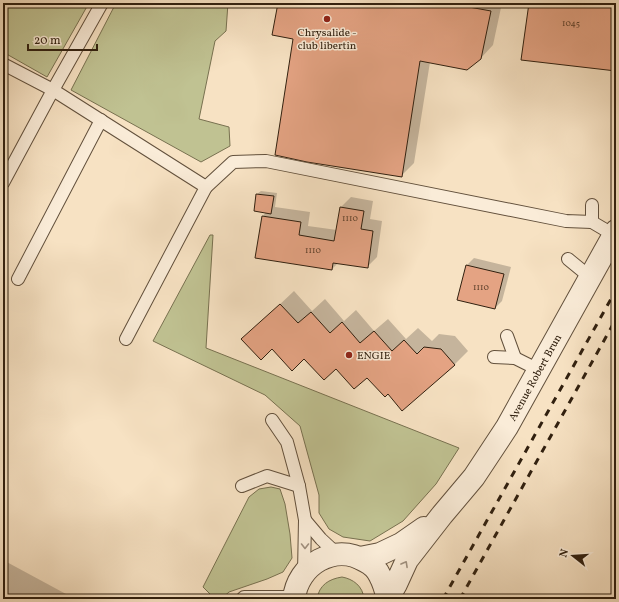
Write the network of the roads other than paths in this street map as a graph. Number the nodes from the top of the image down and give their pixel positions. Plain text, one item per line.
1 (102, 3) edge
2 (3, 64) edge
3 (53, 90) junction
4 (101, 120) junction
5 (3, 183) edge
6 (206, 187) junction
7 (592, 205) dead end
8 (592, 222) junction
9 (615, 233) edge
10 (568, 259) dead end
11 (590, 277) junction
12 (18, 279) dead end
13 (507, 336) dead end
14 (126, 339) dead end
15 (494, 356) dead end
16 (515, 358) junction
17 (539, 370) junction
18 (272, 420) dead end
19 (242, 486) dead end
20 (299, 486) junction
21 (442, 515) junction
22 (305, 520) junction
23 (337, 554) junction
24 (360, 558) junction
25 (304, 573) junction
26 (294, 598) edge
27 (242, 599) edge
28 (388, 599) edge

1 - 3 lane
2 - 3 lane
3 - 4 lane
3 - 5 lane
4 - 6 lane
4 - 12 lane
6 - 8 lane
6 - 14 lane
7 - 8 lane
8 - 9 lane
9 - 11 street, Avenue Robert Brun
10 - 11 lane
11 - 17 street, Avenue Robert Brun
13 - 16 lane
15 - 16 lane
16 - 17 lane
17 - 21 street, Avenue Robert Brun
18 - 20 lane
19 - 20 lane
20 - 22 lane
21 - 24 street, Avenue Robert Brun
28 -> 21 street, Avenue Robert Brun
22 - 23 lane
22 -> 25 lane
23 - 24 street
23 - 25 street
24 - 28 street
25 - 26 street
26 - 27 lane

